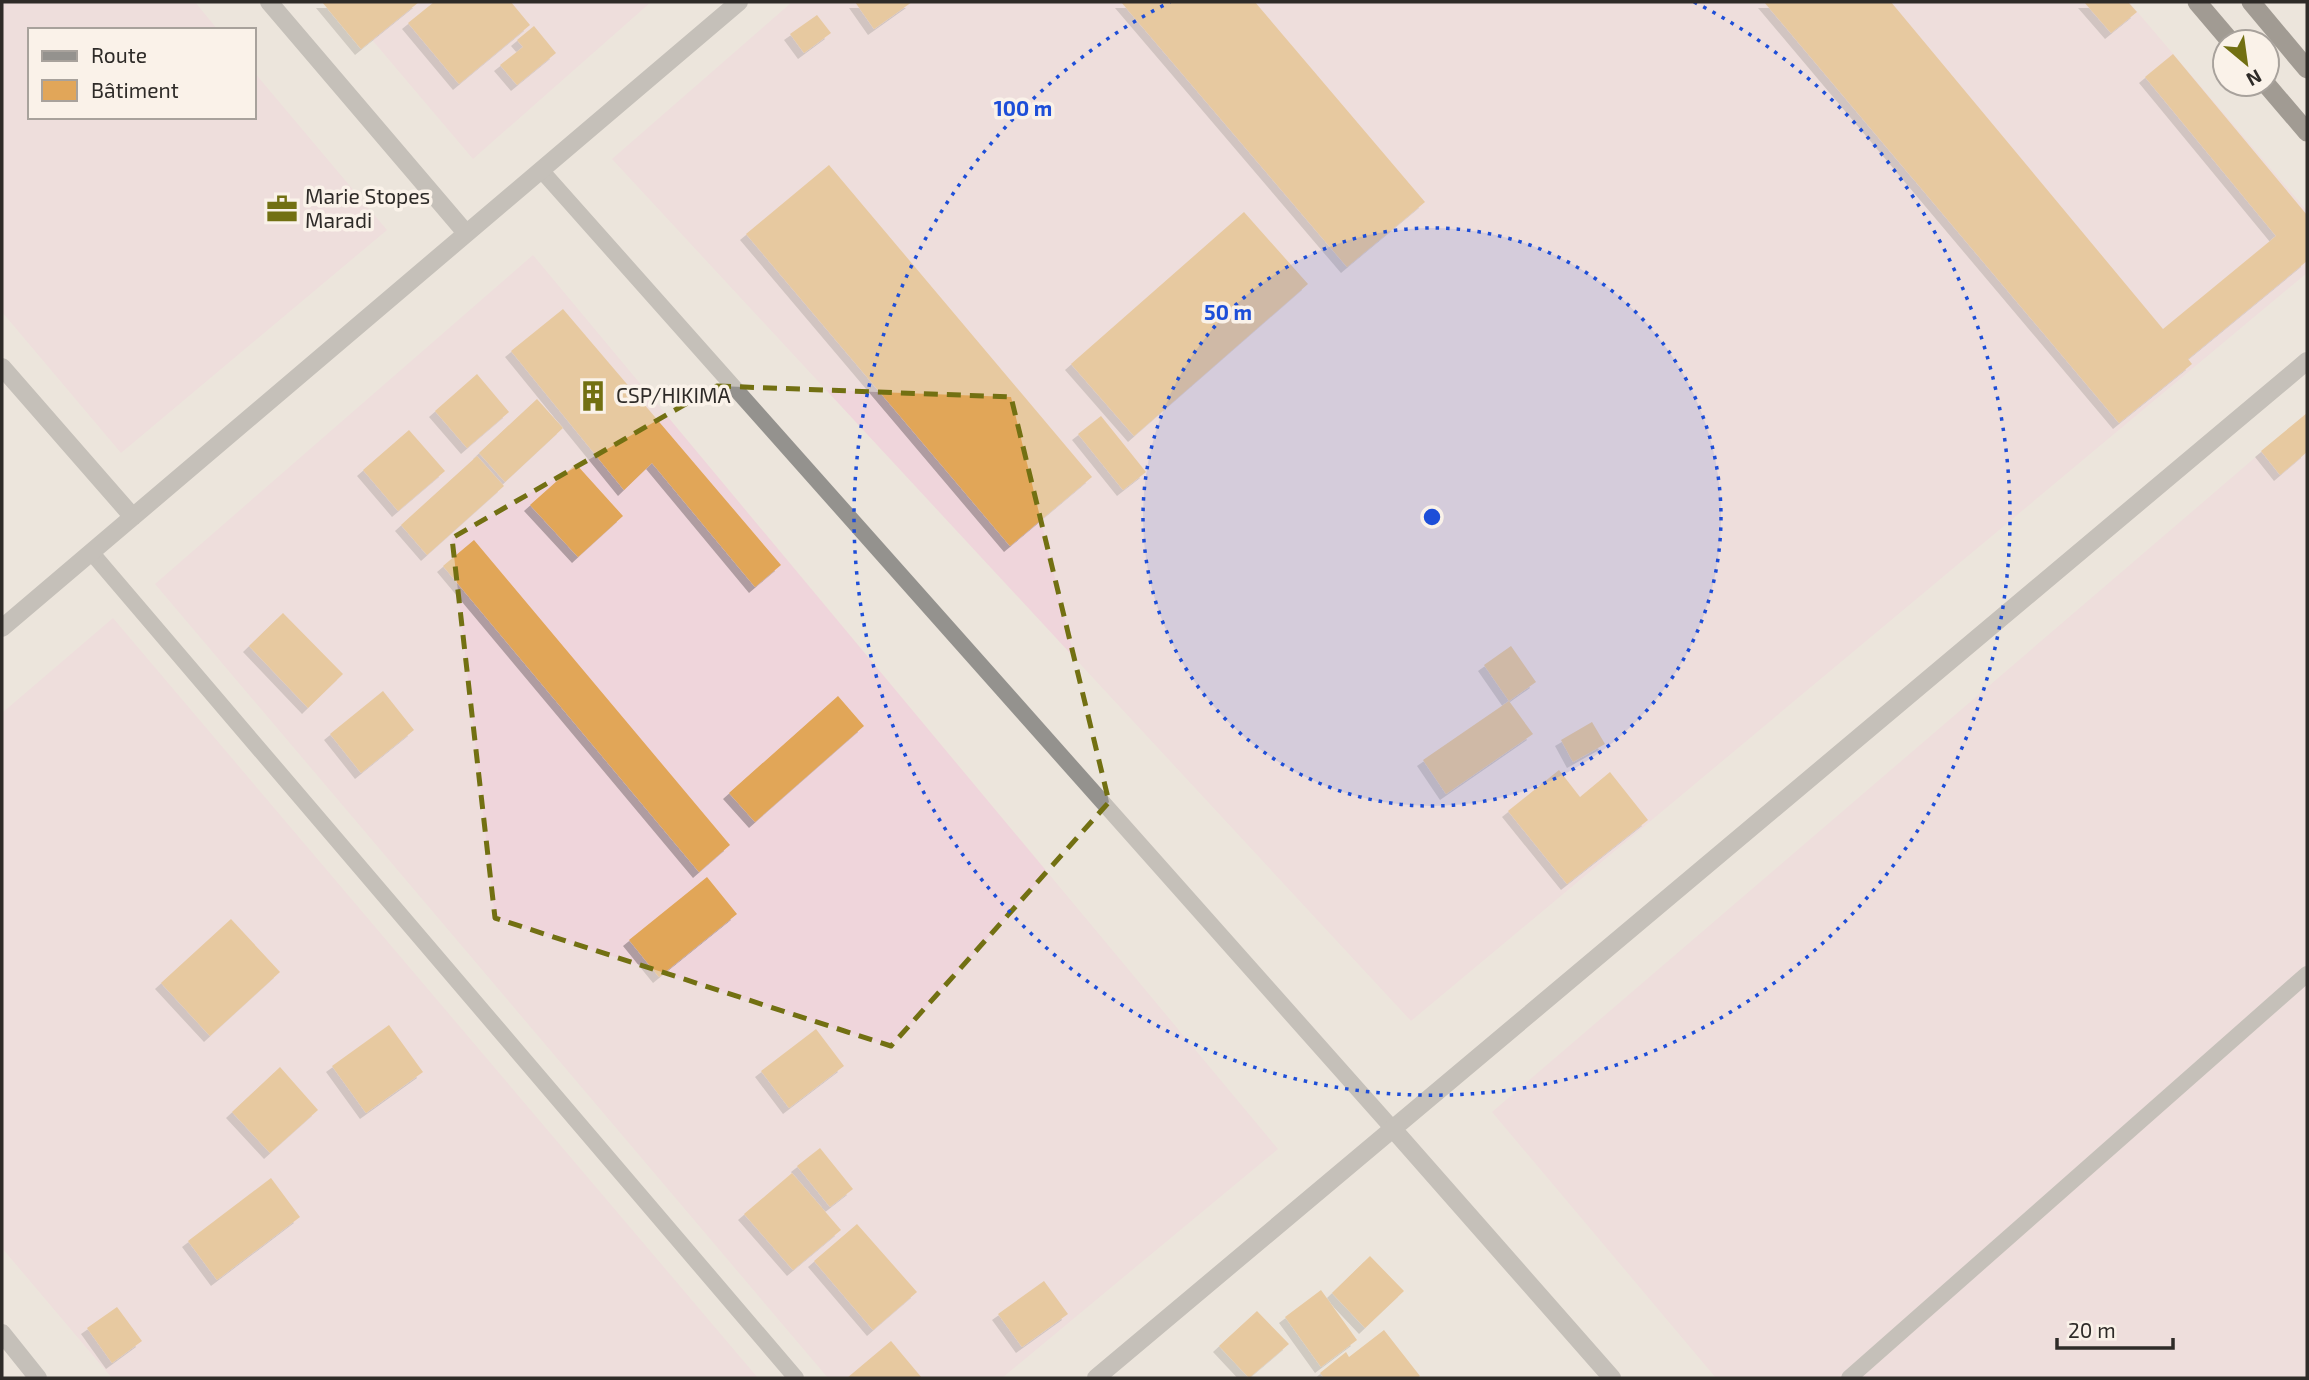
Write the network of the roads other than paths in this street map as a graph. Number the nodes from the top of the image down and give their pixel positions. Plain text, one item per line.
1 (269, 2) edge
2 (739, 2) edge
3 (2197, 2) edge
4 (2250, 2) edge
5 (2219, 28) edge
6 (2307, 69) edge
7 (2278, 98) edge
8 (2307, 132) edge
9 (541, 170) junction
10 (466, 233) junction
11 (2307, 361) edge
12 (2, 367) edge
13 (133, 517) junction
14 (91, 552) junction
15 (2, 628) edge
16 (2307, 974) edge
17 (1393, 1129) junction
18 (2, 1335) edge
19 (38, 1378) edge
20 (796, 1378) edge
21 (1096, 1378) edge
22 (1612, 1378) edge
23 (1849, 1378) edge

1 - 10 street
2 - 9 street
3 - 5 highway
4 - 6 highway
7 - 8 highway
9 - 10 street
9 - 17 lane
10 - 13 street
11 - 17 street
12 - 13 street
13 - 14 street
14 - 15 street
14 - 20 lane
16 - 23 lane
17 - 21 street
17 - 22 street
18 - 19 street

